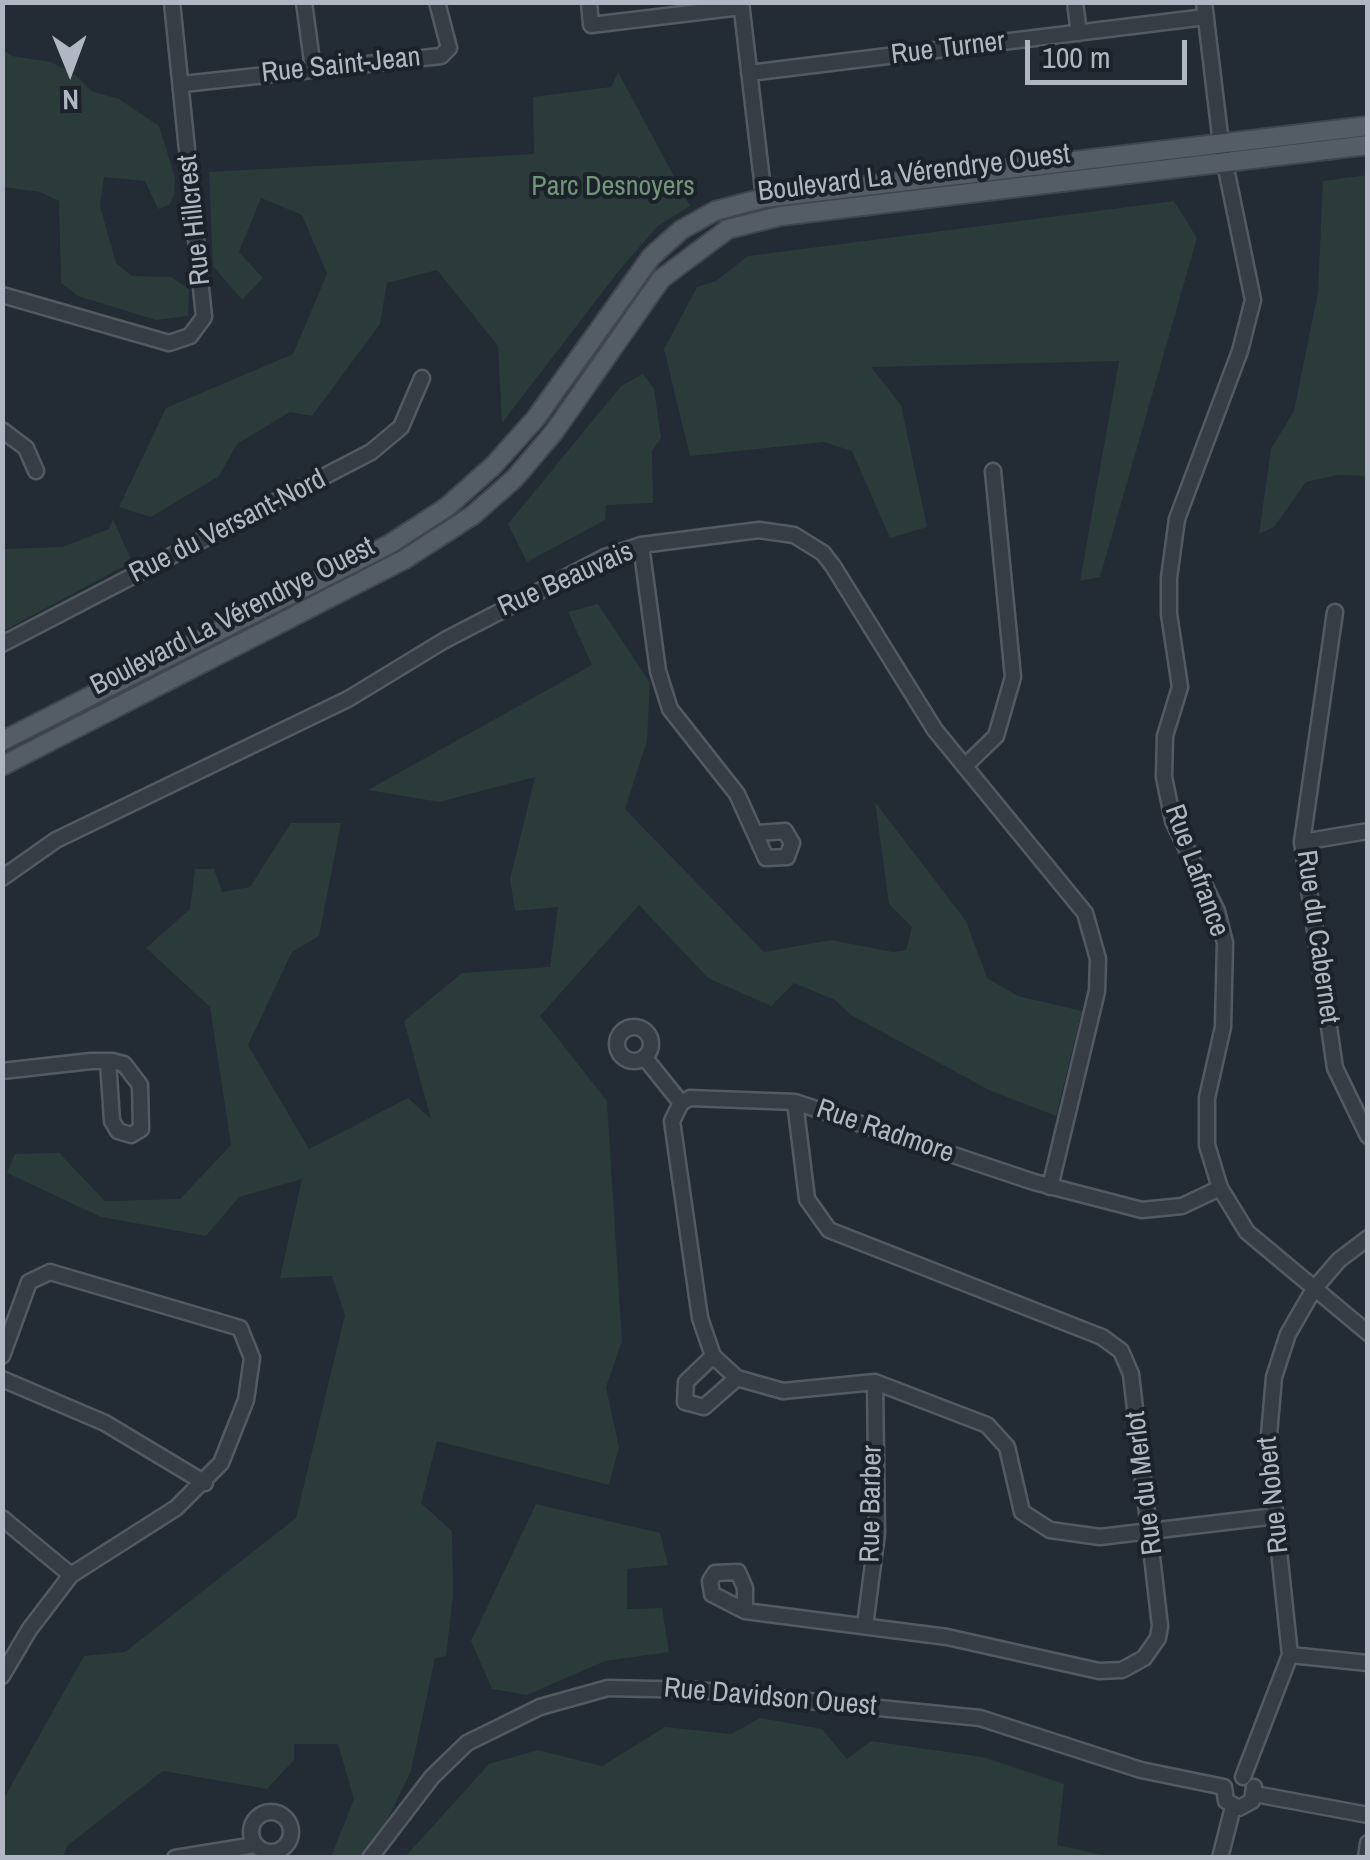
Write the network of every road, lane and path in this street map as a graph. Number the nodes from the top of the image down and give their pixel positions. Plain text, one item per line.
1 (172, 2) edge
2 (304, 2) edge
3 (438, 2) edge
4 (589, 2) edge
5 (1075, 2) edge
6 (741, 5) edge
7 (1205, 10) edge
8 (1078, 33) junction
9 (313, 69) junction
10 (749, 73) junction
11 (183, 84) junction
12 (1368, 126) edge
13 (1368, 145) edge
14 (1223, 154) junction
15 (764, 198) junction
16 (2, 295) edge
17 (422, 378) dead end
18 (2, 430) edge
19 (36, 470) dead end
20 (994, 471) dead end
21 (641, 545) junction
22 (1334, 612) dead end
23 (2, 644) edge
24 (2, 741) edge
25 (966, 765) junction
26 (2, 766) edge
27 (1368, 832) edge
28 (758, 833) dead end
29 (1302, 842) junction
30 (2, 878) edge
31 (645, 1058) dead end
32 (108, 1061) junction
33 (2, 1071) edge
34 (1368, 1096) edge
35 (1348, 1101) junction
36 (795, 1102) junction
37 (681, 1103) junction
38 (1368, 1136) edge
39 (1050, 1187) junction
40 (1220, 1188) junction
41 (1368, 1238) edge
42 (1314, 1289) junction
43 (1368, 1333) edge
44 (2, 1356) edge
45 (713, 1356) junction
46 (738, 1378) junction
47 (2, 1379) edge
48 (875, 1382) junction
49 (205, 1483) junction
50 (1276, 1516) junction
51 (2, 1518) edge
52 (1151, 1532) junction
53 (70, 1575) junction
54 (745, 1611) dead end
55 (865, 1626) junction
56 (1290, 1654) junction
57 (1368, 1663) edge
58 (2, 1676) edge
59 (1244, 1777) junction
60 (1224, 1787) junction
61 (1255, 1794) junction
62 (1233, 1807) junction
63 (1368, 1815) edge
64 (1368, 1843) edge
65 (255, 1845) dead end
66 (176, 1858) edge
67 (370, 1858) edge
68 (1220, 1858) edge
69 (1366, 1858) edge

1 - 11 street, Rue Hillcrest
2 - 9 street
3 - 9 street, Rue Saint-Jean
4 - 6 street
5 - 8 street
6 - 10 street
7 - 8 street, Rue Turner
7 - 14 street, Rue Lafrance
8 - 10 street, Rue Turner
9 - 11 street, Rue Saint-Jean
10 - 15 street
11 - 16 street, Rue Hillcrest
12 - 14 main road, Boulevard La Vérendrye Ouest
13 - 14 main road, Boulevard La Vérendrye Ouest
14 - 15 main road, Boulevard La Vérendrye Ouest
14 - 26 main road, Boulevard La Vérendrye Ouest
14 - 40 street, Rue Lafrance
15 - 24 main road, Boulevard La Vérendrye Ouest
17 - 23 street, Rue du Versant-Nord
18 - 19 street
20 - 25 street
21 - 25 street, Rue Beauvais
21 - 28 street
21 - 30 street, Rue Beauvais
22 - 29 street, Rue du Cabernet
25 - 39 street, Rue Beauvais
27 - 29 street
29 - 35 street, Rue du Cabernet
31 - 37 street
32 - 32 street
32 - 33 street
34 - 35 street
35 - 38 street, Rue du Cabernet
36 - 37 street, Rue Radmore
36 - 39 street, Rue Radmore
36 - 52 street, Rue du Merlot
37 - 45 street
39 - 40 street, Rue Radmore
40 - 42 street, Rue Lafrance
41 - 42 street, Rue Nobert
42 - 43 street, Rue Lafrance
42 - 50 street, Rue Nobert
44 - 49 street
45 - 46 street
45 - 46 street
46 - 48 street
47 - 49 street
48 - 52 street
48 - 55 street, Rue Barber
49 - 53 street
50 - 52 street
50 - 56 street, Rue Nobert
51 - 53 street
52 - 55 street, Rue du Merlot
53 - 58 street
54 - 55 street, Rue du Merlot
56 - 57 street
56 - 59 street, Rue Nobert
59 - 60 street
59 - 61 street
60 - 62 street
60 - 67 street, Rue Davidson Ouest
61 - 62 street
61 - 63 street
62 - 68 street
64 - 69 street
65 - 66 street

